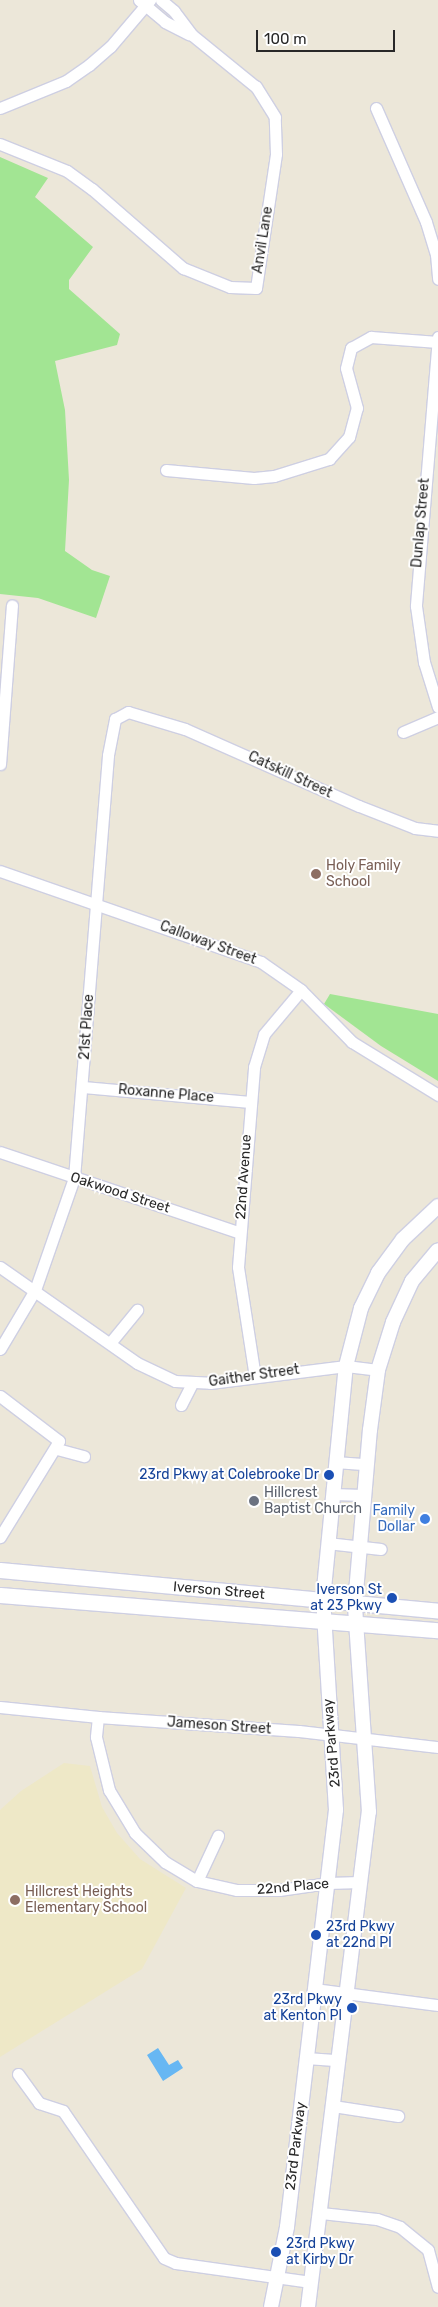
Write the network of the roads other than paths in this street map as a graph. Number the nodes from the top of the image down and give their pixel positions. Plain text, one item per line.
1 (161, 0) edge
2 (145, 2) edge
3 (192, 35) junction
4 (0, 108) edge
5 (376, 108) dead end
6 (0, 144) edge
7 (438, 280) edge
8 (438, 337) edge
9 (438, 342) edge
10 (166, 470) dead end
11 (12, 605) dead end
12 (438, 707) edge
13 (142, 716) joint
14 (438, 717) edge
15 (403, 732) dead end
16 (0, 764) edge
17 (438, 831) edge
18 (0, 871) edge
19 (95, 903) junction
20 (301, 990) junction
21 (83, 1087) junction
22 (438, 1095) edge
23 (250, 1102) junction
24 (0, 1152) edge
25 (74, 1178) junction
26 (438, 1206) edge
27 (240, 1233) junction
28 (438, 1250) edge
29 (0, 1267) edge
30 (35, 1290) junction
31 (137, 1310) dead end
32 (110, 1343) junction
33 (0, 1349) edge
34 (346, 1366) junction
35 (378, 1370) junction
36 (255, 1377) junction
37 (192, 1383) junction
38 (0, 1396) edge
39 (180, 1405) dead end
40 (58, 1445) junction
41 (84, 1456) dead end
42 (335, 1462) junction
43 (366, 1464) junction
44 (332, 1494) junction
45 (363, 1495) junction
46 (0, 1537) edge
47 (327, 1543) junction
48 (358, 1546) junction
49 (381, 1549) dead end
50 (0, 1570) edge
51 (0, 1595) edge
52 (322, 1599) junction
53 (355, 1604) junction
54 (438, 1611) edge
55 (324, 1622) junction
56 (356, 1624) junction
57 (438, 1630) edge
58 (0, 1707) edge
59 (98, 1718) junction
60 (332, 1735) junction
61 (366, 1741) junction
62 (438, 1747) edge
63 (218, 1836) dead end
64 (197, 1881) junction
65 (360, 1882) junction
66 (328, 1883) junction
67 (314, 1989) junction
68 (347, 1993) junction
69 (438, 2002) edge
70 (306, 2058) junction
71 (338, 2060) junction
72 (18, 2074) dead end
73 (333, 2106) junction
74 (398, 2116) dead end
75 (321, 2213) junction
76 (279, 2275) junction
77 (311, 2282) junction
78 (438, 2287) edge
79 (271, 2307) edge
80 (308, 2307) edge

1 - 3 street, Anvil Lane
2 - 3 street
2 - 4 street
3 - 6 street, Anvil Lane
5 - 7 street
8 - 9 street, Dunlap Street
9 - 10 street
9 - 12 street, Dunlap Street
11 - 16 street
13 - 17 street, Catskill Street
13 - 19 street, 21st Place
14 - 15 street
18 - 19 street, Calloway Street
19 - 20 street, Calloway Street
19 - 21 street, 21st Place
20 - 22 street, Calloway Street
20 - 23 street, 22nd Avenue
21 - 23 street, Roxanne Place
21 - 25 street, 21st Place
23 - 27 street, 22nd Avenue
24 - 25 street, Oakwood Street
25 - 27 street, Oakwood Street
25 - 30 street, 21st Place
26 - 34 street, 23rd Parkway
27 - 36 street, 22nd Avenue
28 - 35 street
29 - 30 street, Gaither Street
30 - 32 street, Gaither Street
30 - 33 street, 21st Place
31 - 32 street
32 - 37 street, Gaither Street
34 - 35 street, Gaither Street
34 - 36 street, Gaither Street
34 - 42 street, 23rd Parkway
35 - 43 street
36 - 37 street, Gaither Street
37 - 39 street
38 - 40 street
40 - 41 street
40 - 46 street
42 - 43 street
42 - 44 street, 23rd Parkway
43 - 45 street
44 - 45 street
44 - 47 street, 23rd Parkway
45 - 48 street
47 - 48 street
47 - 52 street, 23rd Parkway
48 - 49 street
48 - 53 street
50 - 52 main road, Iverson Street
51 - 55 main road, Iverson Street
52 - 53 main road, Iverson Street
52 - 55 street, 23rd Parkway
53 - 54 main road, Iverson Street
53 - 56 street
55 - 56 main road, Iverson Street
55 - 60 street, 23rd Parkway
56 - 57 main road, Iverson Street
56 - 61 street
58 - 59 street, Jameson Street
59 - 60 street, Jameson Street
59 - 64 street, 22nd Place
60 - 61 street, Jameson Street
60 - 66 street, 23rd Parkway
61 - 62 street, Jameson Street
61 - 65 street
63 - 64 street
64 - 66 street, 22nd Place
65 - 66 street, 22nd Place
65 - 68 street
66 - 67 street, 23rd Parkway
67 - 68 street
67 - 70 street, 23rd Parkway
68 - 69 street
68 - 71 street
70 - 71 street
70 - 76 street, 23rd Parkway
71 - 73 street
72 - 76 street
73 - 74 street
73 - 75 street
75 - 77 street
75 - 78 street
76 - 77 street
76 - 79 street, 23rd Parkway
77 - 80 street

